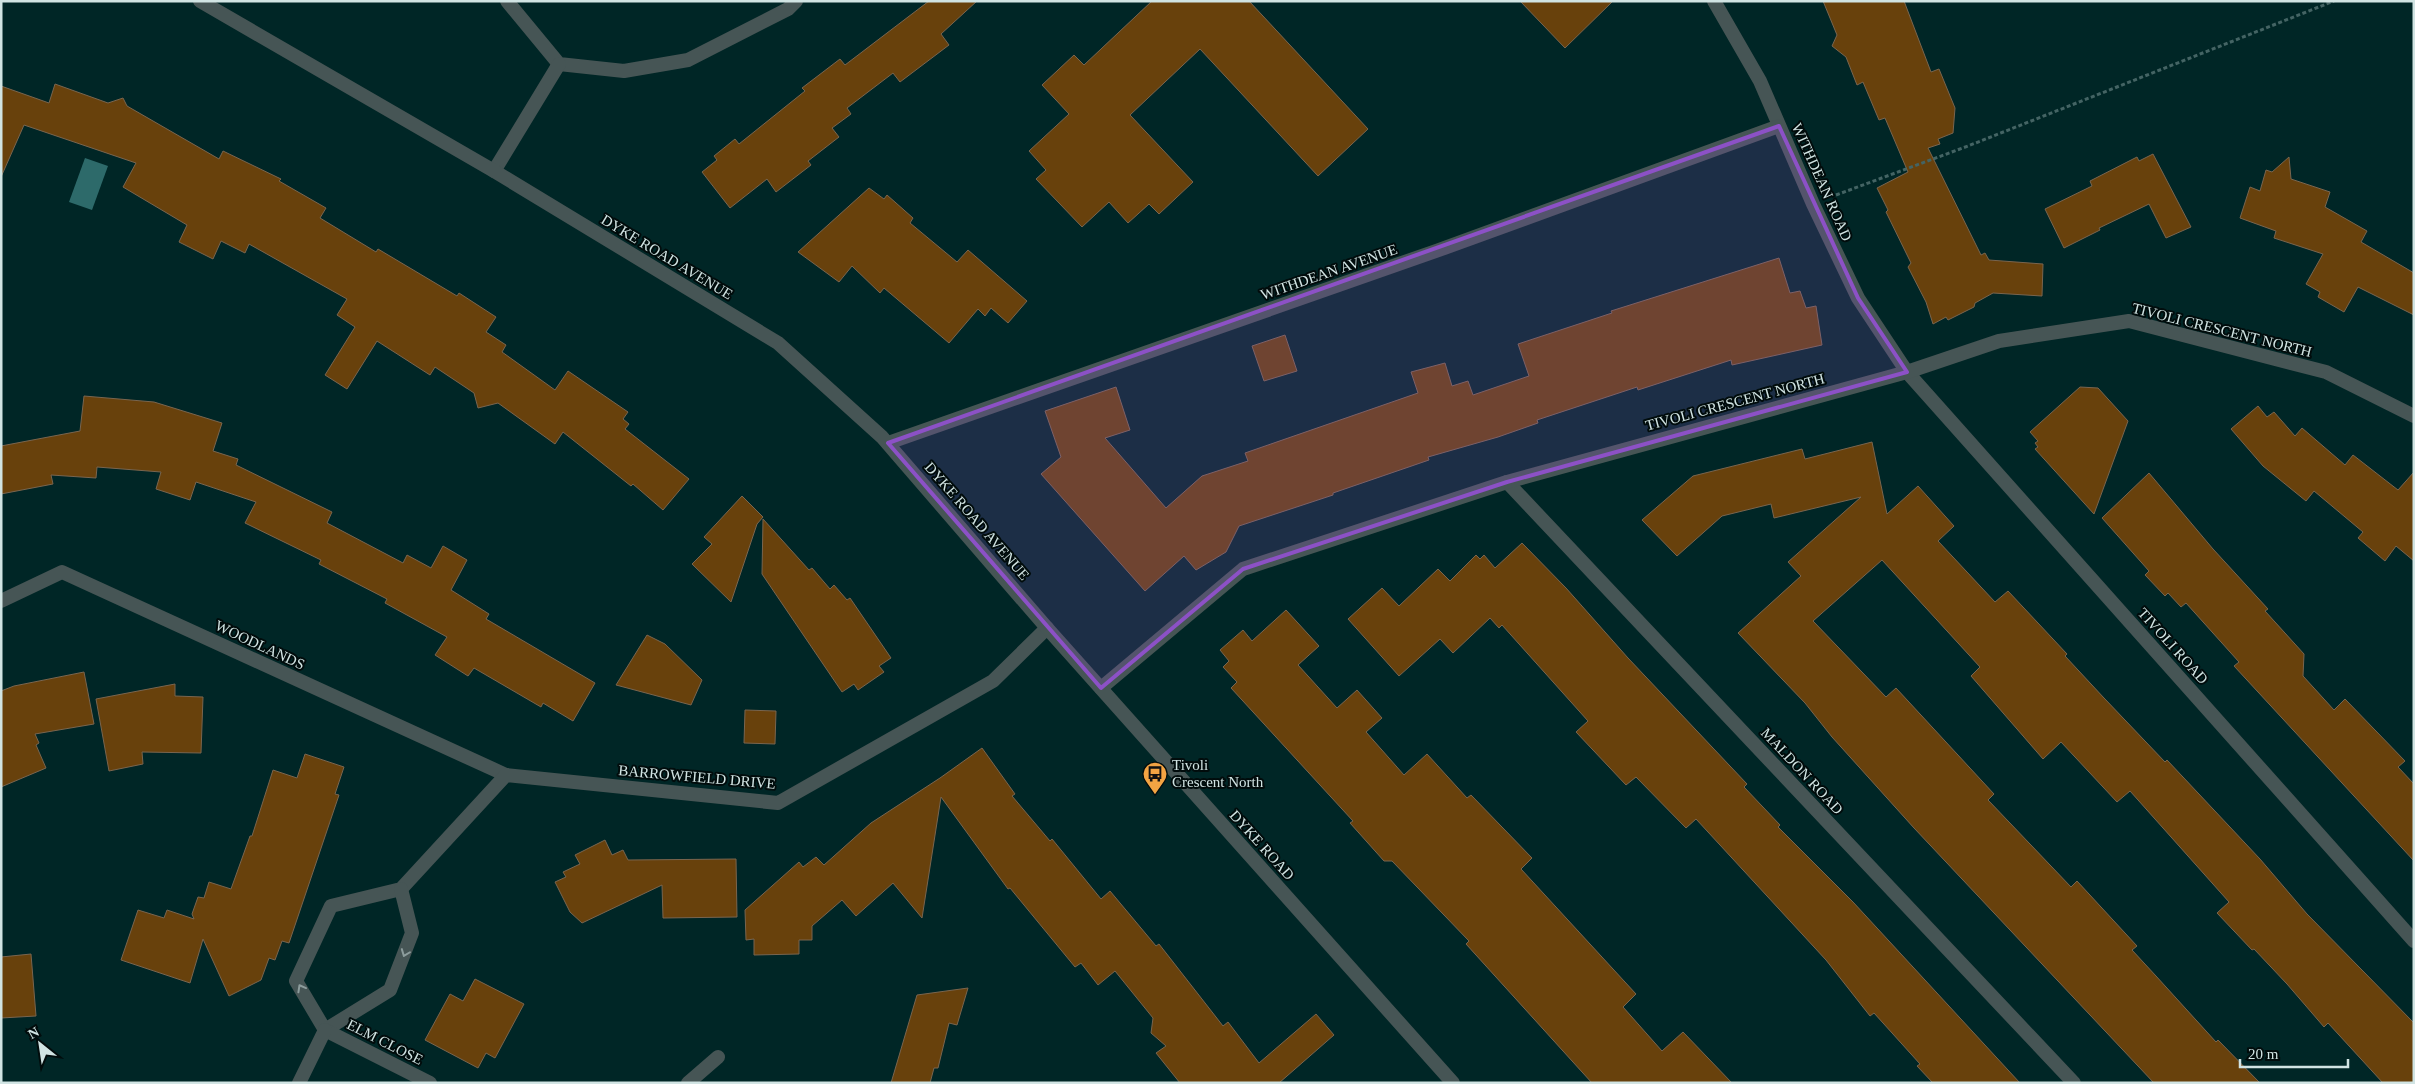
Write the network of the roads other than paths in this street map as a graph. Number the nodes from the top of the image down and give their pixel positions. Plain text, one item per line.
1 (200, 1) edge
2 (507, 1) edge
3 (796, 1) edge
4 (1714, 1) edge
5 (559, 64) junction
6 (1779, 126) junction
7 (494, 171) junction
8 (1908, 372) junction
9 (2414, 416) edge
10 (888, 443) junction
11 (1507, 482) junction
12 (1, 601) edge
13 (1047, 628) junction
14 (1101, 688) junction
15 (506, 775) junction
16 (401, 889) junction
17 (2414, 941) edge
18 (325, 1030) junction
19 (718, 1057) dead end
20 (299, 1083) edge
21 (430, 1083) edge
22 (688, 1083) edge
23 (1453, 1083) edge
24 (2074, 1083) edge

1 - 7 street, DYKE ROAD AVENUE
2 - 5 street
3 - 5 street
4 - 6 street, WITHDEAN ROAD
5 - 7 street
6 - 8 street, WITHDEAN ROAD
6 - 10 street, WITHDEAN AVENUE
7 - 10 street, DYKE ROAD AVENUE
8 - 9 street, TIVOLI CRESCENT NORTH
8 - 11 street, TIVOLI CRESCENT NORTH
8 - 17 street, TIVOLI ROAD
10 - 13 street, DYKE ROAD AVENUE
11 - 14 street, TIVOLI CRESCENT NORTH
11 - 24 street, MALDON ROAD
12 - 15 street, WOODLANDS
13 - 14 street, DYKE ROAD
13 - 15 street, BARROWFIELD DRIVE
14 - 23 street, DYKE ROAD
15 - 16 street
16 -> 18 street
18 -> 16 street
18 - 20 street
18 - 21 street, ELM CLOSE
19 - 22 street

